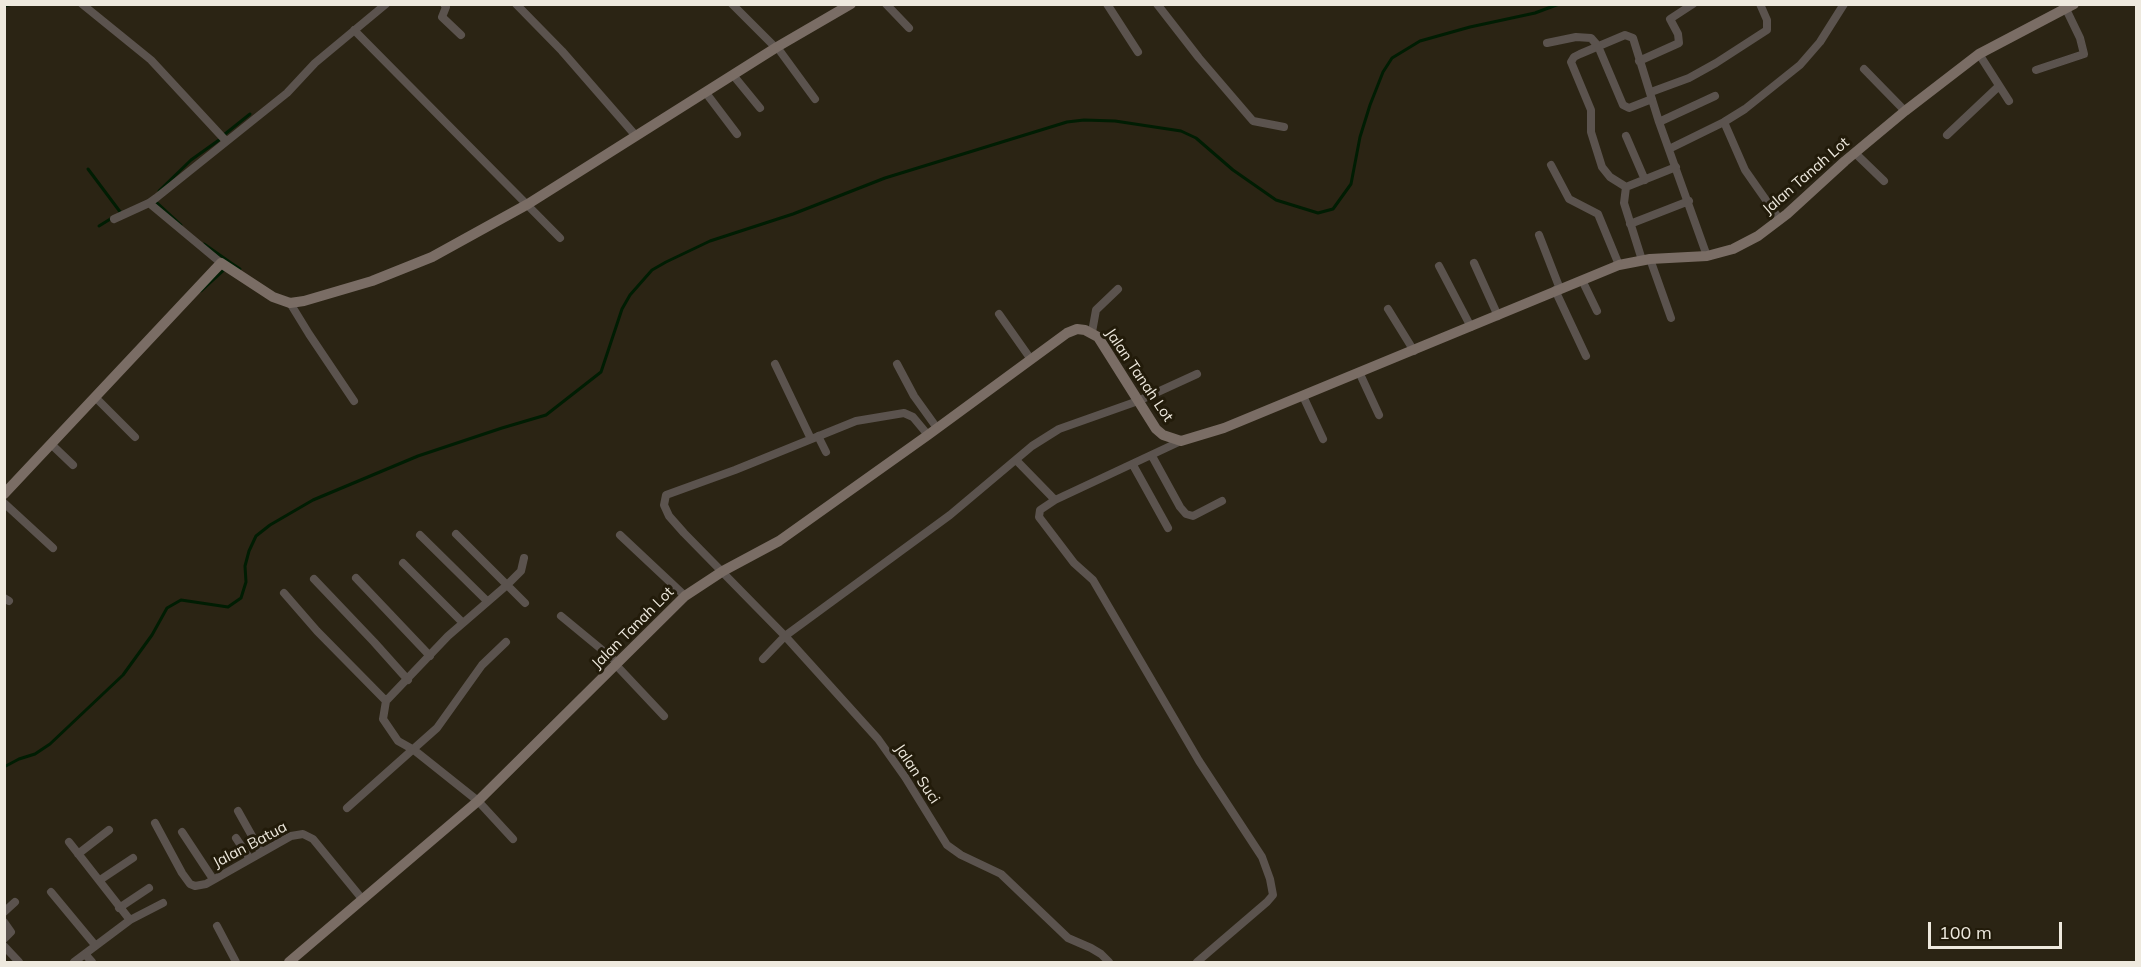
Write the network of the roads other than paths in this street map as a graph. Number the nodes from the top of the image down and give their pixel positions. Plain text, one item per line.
1 (82, 4) edge
2 (386, 4) edge
3 (444, 4) edge
4 (516, 4) edge
5 (732, 4) edge
6 (851, 4) edge
7 (886, 4) edge
8 (1107, 4) edge
9 (1157, 4) edge
10 (1693, 4) edge
11 (1760, 4) edge
12 (1844, 4) edge
13 (2070, 7) edge
14 (909, 28) dead end
15 (354, 30) junction
16 (461, 35) dead end
17 (1547, 43) dead end
18 (1598, 46) junction
19 (776, 47) junction
20 (1138, 52) dead end
21 (1979, 54) junction
22 (1639, 61) junction
23 (1864, 69) dead end
24 (2036, 70) dead end
25 (733, 75) junction
26 (1999, 86) junction
27 (706, 93) junction
28 (1652, 95) junction
29 (1715, 96) dead end
30 (815, 99) dead end
31 (2009, 101) dead end
32 (760, 108) dead end
33 (1905, 111) junction
34 (1659, 122) junction
35 (1724, 122) junction
36 (1284, 127) dead end
37 (736, 134) dead end
38 (636, 135) junction
39 (1947, 135) dead end
40 (1626, 136) dead end
41 (226, 141) junction
42 (1670, 149) junction
43 (1855, 153) junction
44 (1551, 165) dead end
45 (1676, 167) junction
46 (1645, 180) junction
47 (1884, 181) dead end
48 (1626, 187) junction
49 (152, 200) junction
50 (525, 201) junction
51 (1689, 201) junction
52 (114, 219) dead end
53 (1780, 220) junction
54 (1630, 224) junction
55 (1539, 235) dead end
56 (560, 238) dead end
57 (1707, 256) junction
58 (1646, 259) junction
59 (1474, 262) dead end
60 (226, 266) junction
61 (1439, 266) dead end
62 (1619, 266) junction
63 (1582, 280) junction
64 (1118, 289) dead end
65 (1558, 290) junction
66 (290, 303) junction
67 (1388, 309) dead end
68 (1598, 311) dead end
69 (999, 314) dead end
70 (1498, 316) junction
71 (1671, 318) dead end
72 (1471, 327) junction
73 (1092, 332) junction
74 (1414, 351) junction
75 (1586, 356) dead end
76 (1030, 358) junction
77 (775, 364) dead end
78 (897, 364) dead end
79 (1197, 374) dead end
80 (1360, 374) junction
81 (1303, 396) junction
82 (96, 398) junction
83 (354, 401) dead end
84 (1138, 401) junction
85 (1378, 415) dead end
86 (932, 432) junction
87 (135, 437) dead end
88 (814, 437) junction
89 (1323, 439) dead end
90 (1181, 441) junction
91 (52, 445) junction
92 (826, 452) dead end
93 (1152, 456) junction
94 (1016, 460) junction
95 (73, 465) dead end
96 (1133, 465) junction
97 (4, 494) edge
98 (1055, 500) junction
99 (1222, 501) dead end
100 (4, 503) edge
101 (1168, 528) dead end
102 (456, 534) dead end
103 (620, 535) dead end
104 (420, 536) dead end
105 (53, 548) dead end
106 (524, 558) dead end
107 (403, 562) dead end
108 (723, 572) junction
109 (356, 578) dead end
110 (314, 579) dead end
111 (507, 585) junction
112 (284, 593) dead end
113 (685, 596) junction
114 (487, 601) junction
115 (525, 603) dead end
116 (561, 616) dead end
117 (462, 622) junction
118 (785, 636) junction
119 (506, 642) dead end
120 (430, 656) junction
121 (763, 659) dead end
122 (617, 664) junction
123 (408, 680) junction
124 (386, 701) junction
125 (664, 716) dead end
126 (414, 750) junction
127 (478, 801) junction
128 (347, 808) dead end
129 (238, 811) dead end
130 (155, 823) dead end
131 (110, 830) dead end
132 (182, 832) dead end
133 (236, 838) dead end
134 (513, 839) dead end
135 (69, 842) dead end
136 (261, 852) junction
137 (78, 854) junction
138 (133, 858) dead end
139 (250, 859) junction
140 (213, 879) junction
141 (100, 880) junction
142 (150, 888) dead end
143 (51, 891) dead end
144 (363, 900) junction
145 (15, 902) dead end
146 (164, 903) dead end
147 (119, 908) junction
148 (4, 912) edge
149 (130, 920) junction
150 (4, 922) edge
151 (218, 926) dead end
152 (4, 939) edge
153 (95, 945) junction
154 (4, 946) edge
155 (85, 954) junction
156 (19, 963) edge
157 (74, 963) edge
158 (92, 963) edge
159 (236, 963) edge
160 (289, 963) edge
161 (1109, 963) edge
162 (1197, 963) edge

1 - 41 street
2 - 15 street
3 - 16 street
4 - 38 street
5 - 19 street
6 - 19 main road
7 - 14 street
8 - 20 street
9 - 36 street
10 - 22 street
11 - 28 street
12 - 35 street
13 - 21 main road, Jalan Tanah Lot
13 - 24 street
15 - 41 street
15 - 50 street
17 - 18 street
18 - 22 street
18 - 28 street
18 - 48 street
19 - 25 main road
19 - 30 street
21 - 26 street
21 - 33 main road, Jalan Tanah Lot
22 - 28 street
23 - 33 street
25 - 27 main road
25 - 32 street
26 - 31 street
26 - 39 street
27 - 37 street
27 - 38 main road
28 - 34 street
29 - 34 street
33 - 43 main road, Jalan Tanah Lot
34 - 42 street
35 - 42 street
35 - 53 street
38 - 50 main road
40 - 46 street
41 - 49 street
42 - 45 street
43 - 47 street
43 - 53 main road, Jalan Tanah Lot
44 - 62 street
45 - 46 street
45 - 51 street
46 - 48 street
48 - 54 street
49 - 52 street
49 - 60 street
50 - 56 street
50 - 66 main road
51 - 54 street
51 - 57 street
53 - 57 main road, Jalan Tanah Lot
54 - 58 street
55 - 65 street
57 - 58 main road, Jalan Tanah Lot
58 - 62 main road, Jalan Tanah Lot
58 - 71 street
59 - 70 street
60 - 66 main road
60 - 82 main road
61 - 72 street
62 - 63 main road, Jalan Tanah Lot
63 - 65 main road, Jalan Tanah Lot
63 - 68 street
64 - 73 street
65 - 70 main road, Jalan Tanah Lot
65 - 75 street
66 - 83 street
67 - 74 street
69 - 76 street
70 - 72 main road, Jalan Tanah Lot
72 - 74 main road, Jalan Tanah Lot
73 - 76 main road, Jalan Tanah Lot
73 - 84 main road, Jalan Tanah Lot
74 - 80 main road, Jalan Tanah Lot
76 - 86 main road, Jalan Tanah Lot
77 - 88 street
78 - 86 street
79 - 84 street
80 - 81 main road, Jalan Tanah Lot
80 - 85 street
81 - 89 street
81 - 90 main road, Jalan Tanah Lot
82 - 87 street
82 - 91 main road
84 - 90 main road, Jalan Tanah Lot
84 - 94 street
86 - 88 street
86 - 108 main road, Jalan Tanah Lot
88 - 92 street
88 - 108 street, Jalan Suci
90 - 93 street
91 - 95 street
91 - 97 main road
93 - 96 street
93 - 99 street
94 - 98 street
94 - 118 street
96 - 98 street
96 - 101 street
98 - 162 street
100 - 105 street
102 - 111 street
103 - 113 street
104 - 114 street
106 - 111 street
107 - 117 street
108 - 113 main road, Jalan Tanah Lot
108 - 118 street, Jalan Suci
109 - 120 street
110 - 123 street
111 - 114 street
111 - 115 street
112 - 124 street
113 - 122 main road, Jalan Tanah Lot
114 - 117 street
116 - 122 street
117 - 120 street
118 - 121 street
118 - 161 street, Jalan Suci
119 - 126 street
120 - 123 street
122 - 125 street
122 - 127 main road, Jalan Tanah Lot
123 - 124 street
124 - 126 street
126 - 127 street
126 - 128 street
127 - 134 street
127 - 144 main road, Jalan Tanah Lot
129 - 136 street
130 - 140 street, Jalan Batua
131 - 137 street
132 - 140 street
133 - 139 street
135 - 137 street
136 - 139 street, Jalan Batua
136 - 144 street, Jalan Batua
137 - 141 street
138 - 141 street
139 - 140 street, Jalan Batua
141 - 147 street
142 - 147 street
143 - 153 street
144 - 160 main road, Jalan Tanah Lot
145 - 148 street
146 - 149 street
147 - 149 street
149 - 153 street
150 - 152 street
151 - 159 street
153 - 155 street
154 - 156 street
155 - 157 street
155 - 158 street

